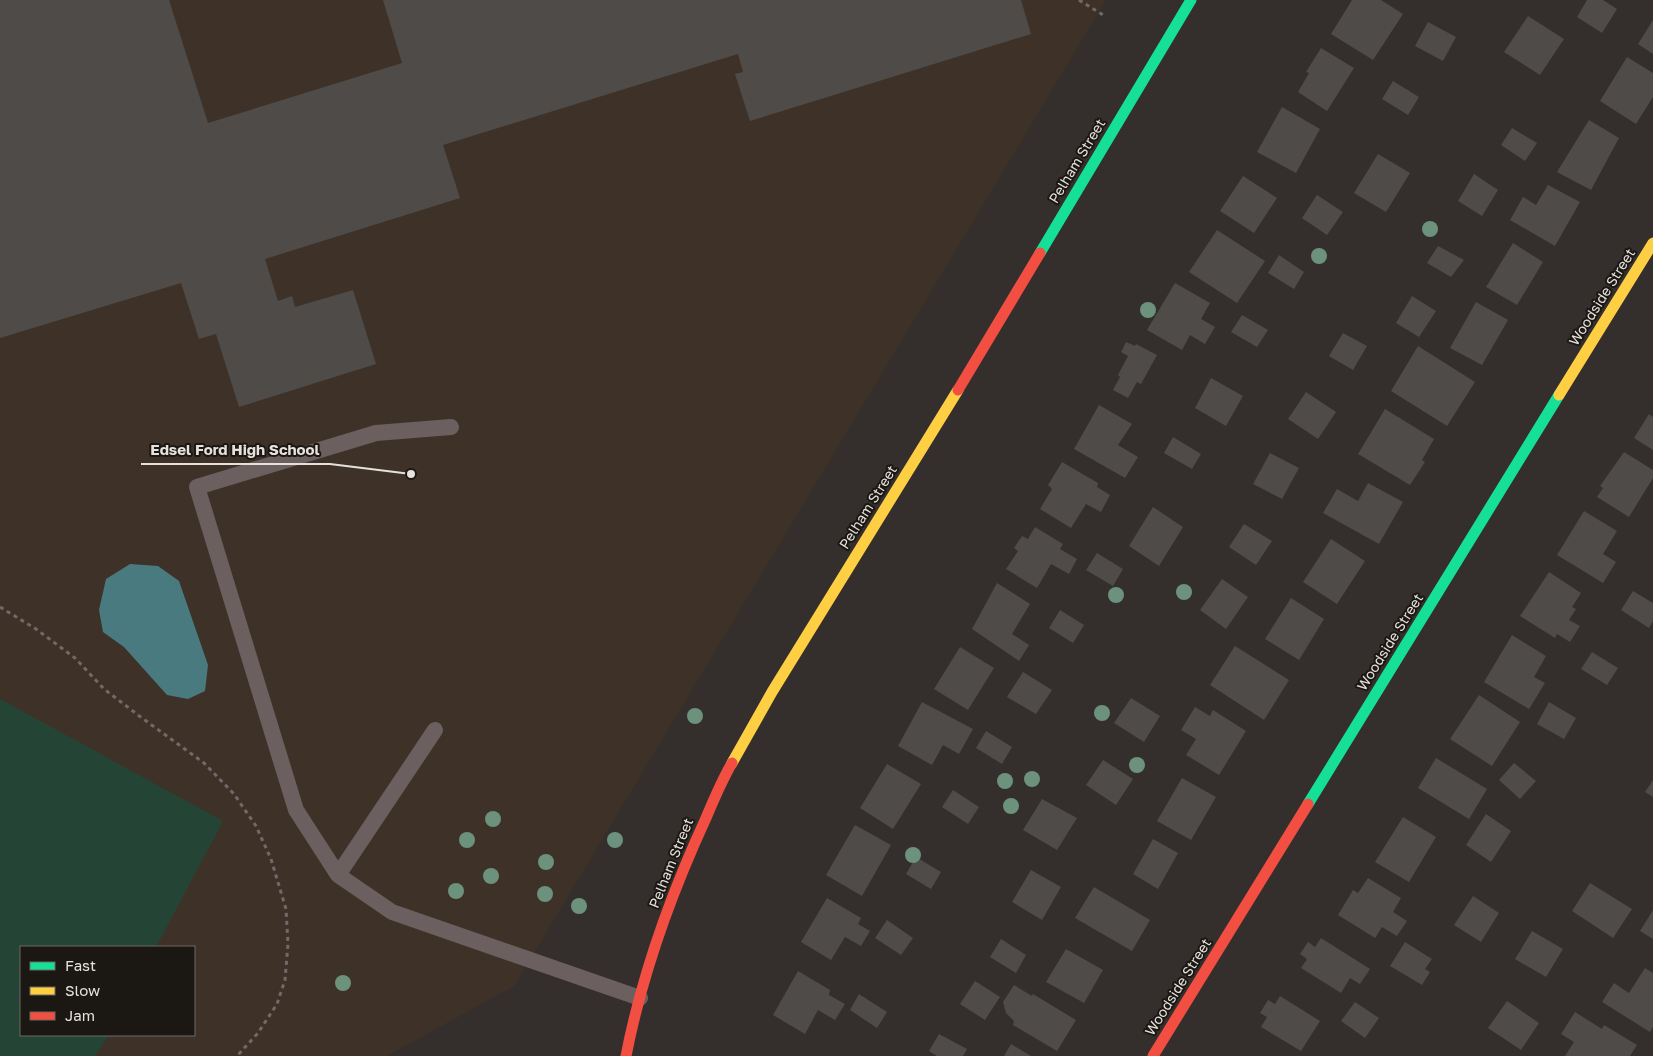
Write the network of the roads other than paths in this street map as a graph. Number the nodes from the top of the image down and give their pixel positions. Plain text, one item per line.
1 (1191, 0) edge
2 (1653, 243) edge
3 (452, 427) dead end
4 (435, 730) dead end
5 (338, 875) junction
6 (640, 998) junction
7 (626, 1056) edge
8 (1153, 1056) edge

1 - 6 street, Pelham Street
2 - 8 street, Woodside Street
3 - 5 lane
4 - 5 lane
5 - 6 lane
6 - 7 street, Pelham Street

